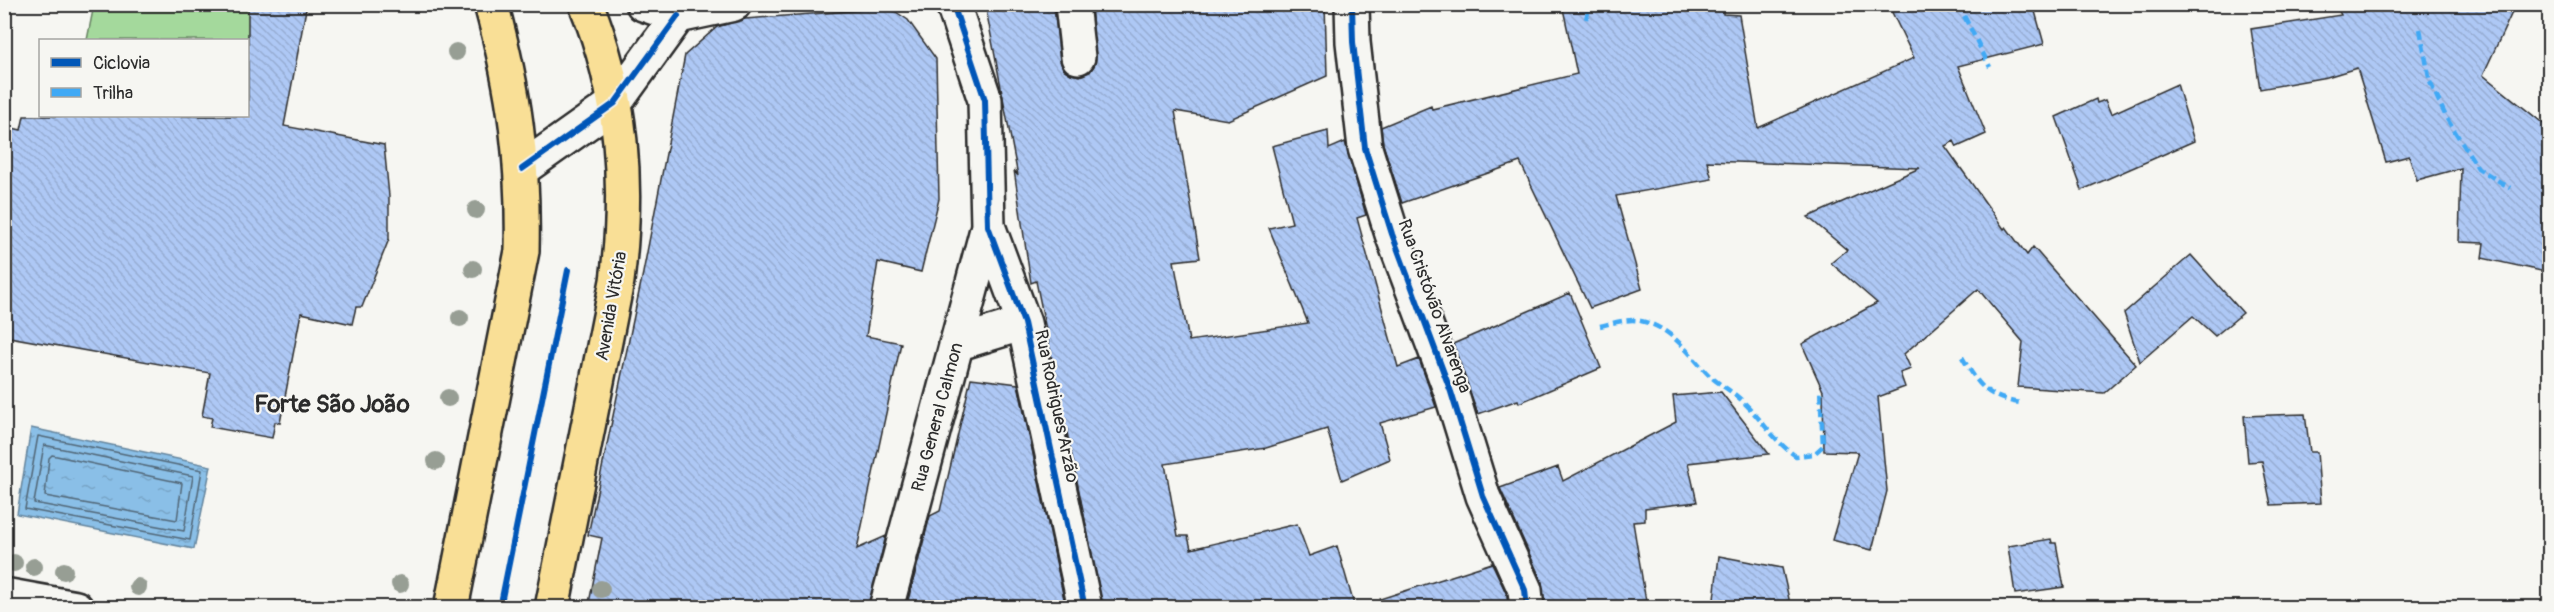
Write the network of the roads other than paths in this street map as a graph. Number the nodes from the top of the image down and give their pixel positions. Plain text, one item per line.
1 (491, 4) edge
2 (586, 4) edge
3 (643, 4) edge
4 (734, 4) edge
5 (953, 4) edge
6 (1072, 4) edge
7 (1352, 4) edge
8 (678, 16) junction
9 (1078, 57) dead end
10 (615, 103) junction
11 (522, 169) junction
12 (988, 226) junction
13 (1023, 323) junction
14 (956, 344) junction
15 (4, 595) edge
16 (76, 608) edge
17 (451, 608) edge
18 (552, 608) edge
19 (886, 608) edge
20 (1085, 608) edge
21 (1527, 608) edge

1 - 11 main road
2 - 10 main road, Avenida Vitória
3 - 8 street
4 - 8 street
5 - 12 street, Rua Rodrigues Arzão
6 - 9 street
7 - 21 street, Rua Cristóvão Alvarenga
8 - 10 street
10 - 11 street
10 - 18 main road, Avenida Vitória
11 - 17 main road
12 - 13 street, Rua Rodrigues Arzão
12 - 14 street, Rua General Calmon
13 - 14 street
13 - 20 street, Rua Rodrigues Arzão
14 - 19 street, Rua General Calmon
15 - 16 street

